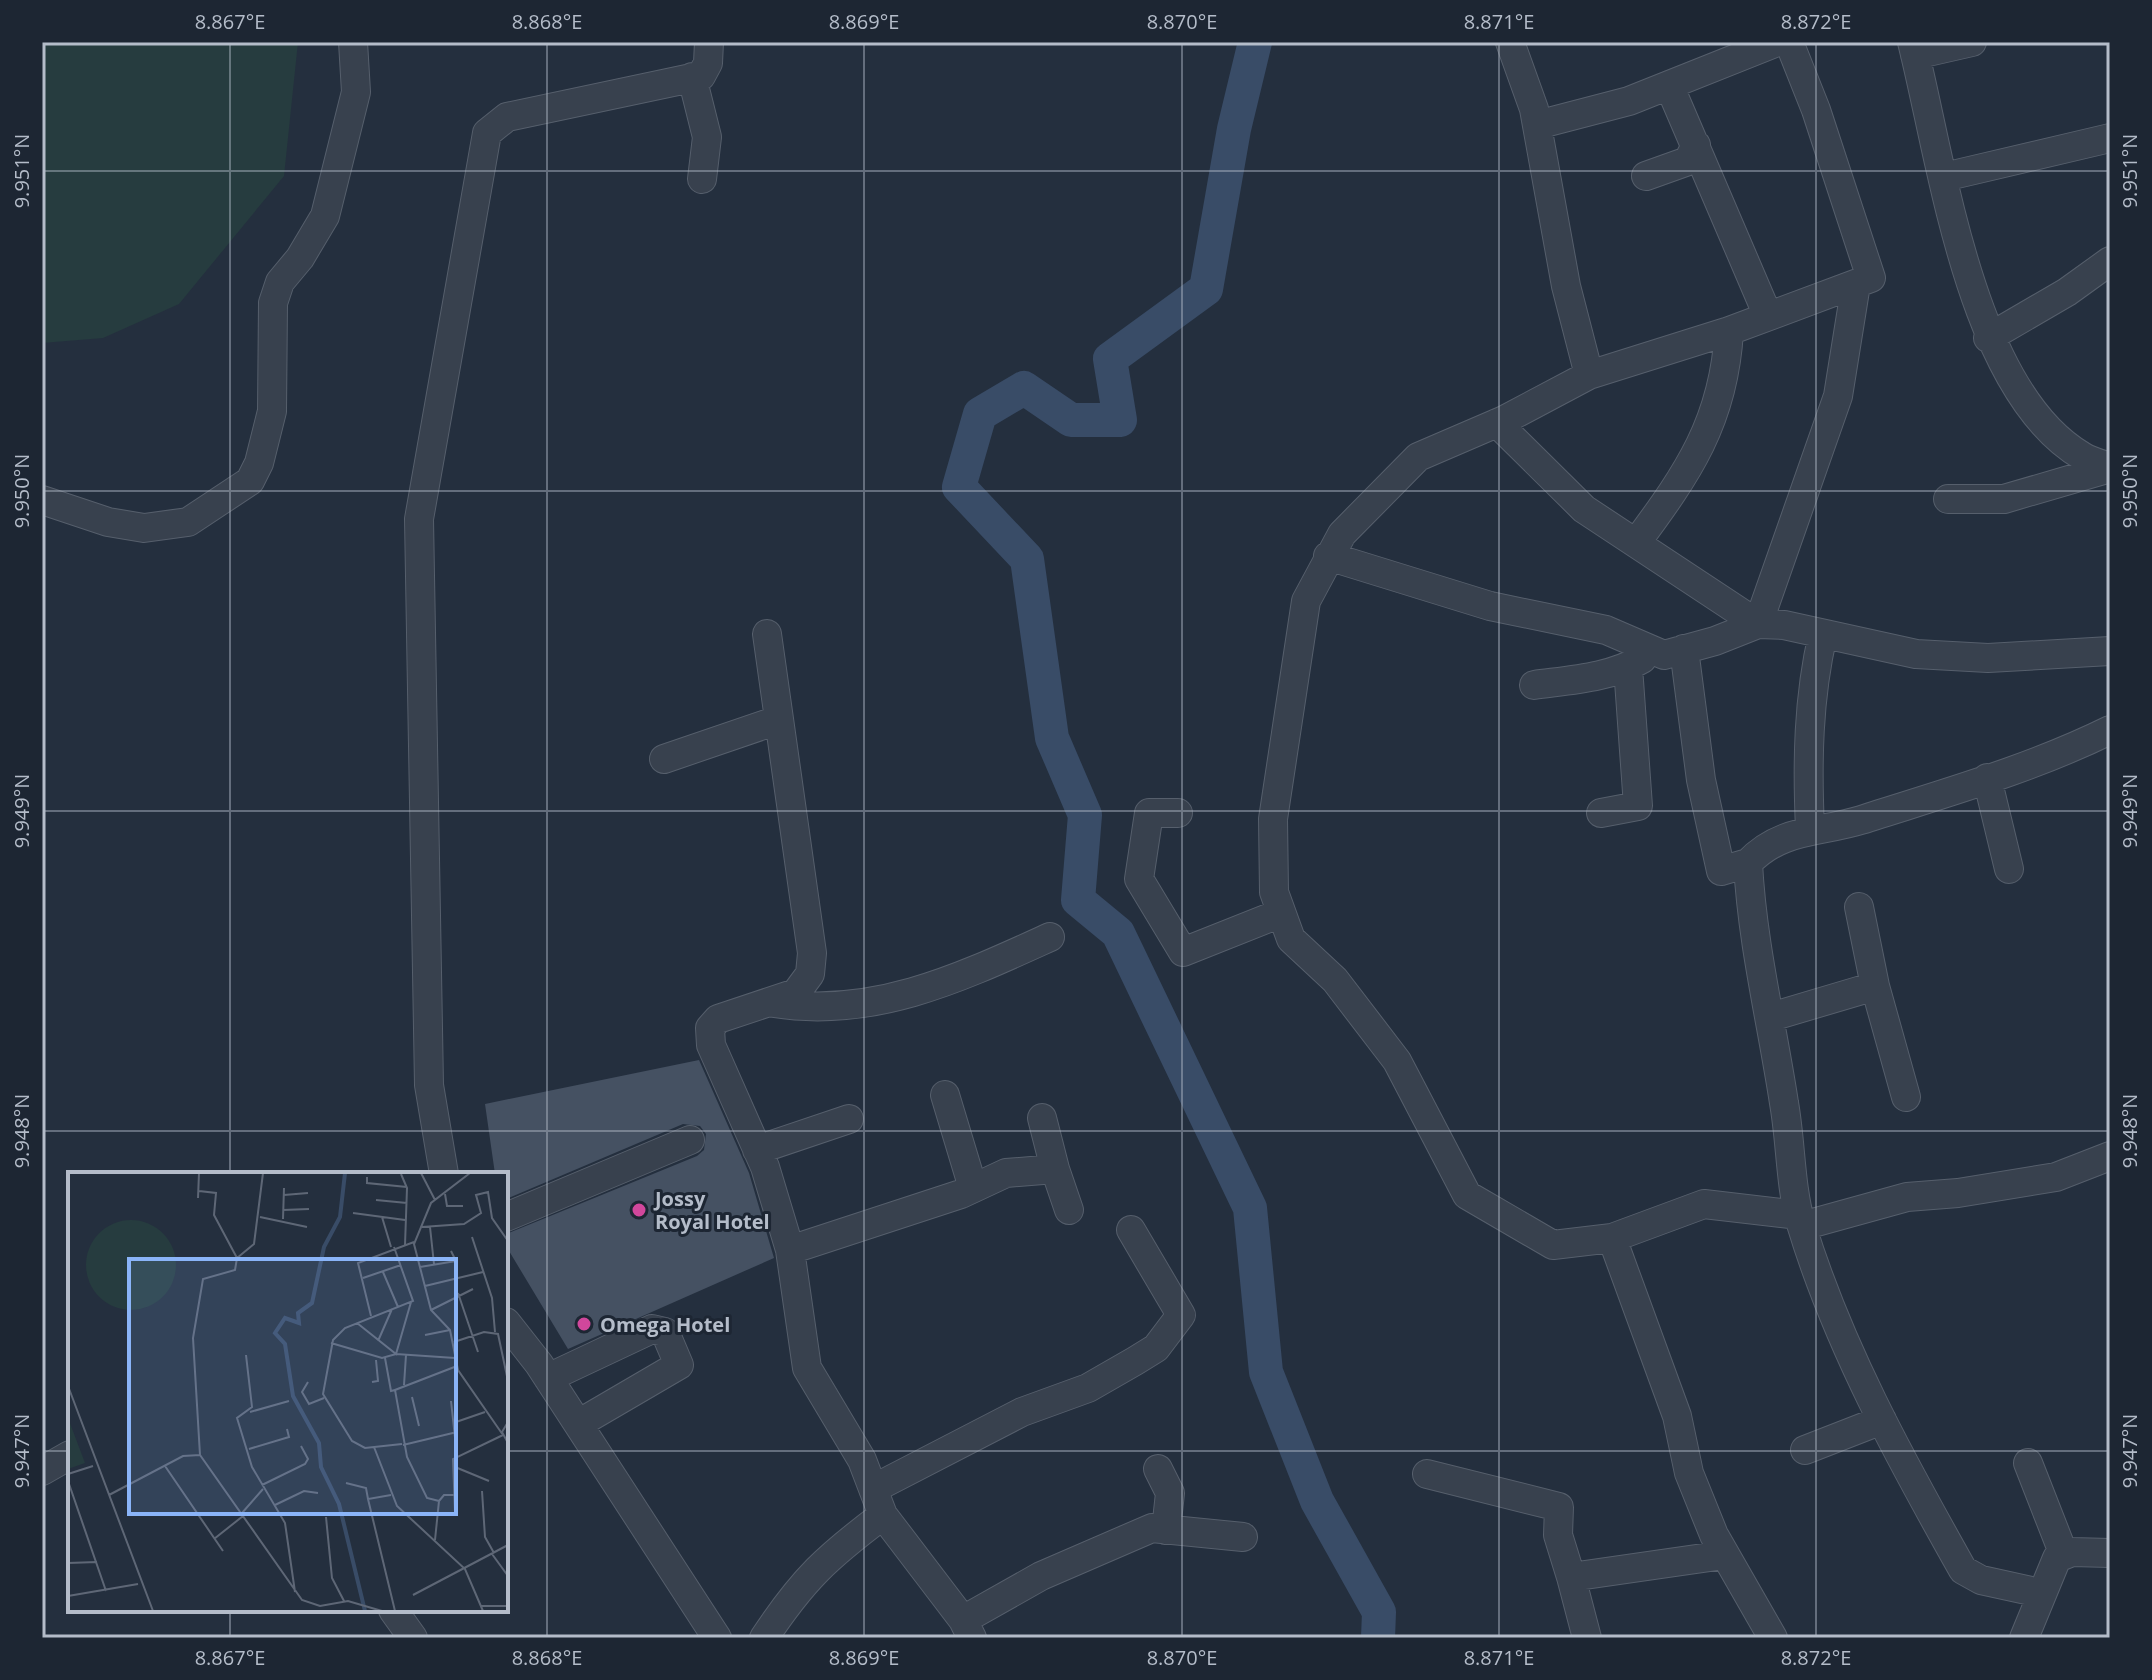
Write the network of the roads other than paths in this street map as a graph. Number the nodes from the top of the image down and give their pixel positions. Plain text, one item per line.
1 (353, 42) edge
2 (709, 42) edge
3 (1510, 42) edge
4 (1777, 42) edge
5 (1789, 42) edge
6 (1972, 42) edge
7 (1913, 48) edge
8 (692, 77) junction
9 (1669, 85) junction
10 (1537, 125) junction
11 (2110, 138) edge
12 (1696, 145) junction
13 (1646, 176) dead end
14 (1944, 177) junction
15 (702, 179) dead end
16 (2110, 261) edge
17 (1856, 284) junction
18 (1768, 316) junction
19 (1729, 331) junction
20 (1988, 338) junction
21 (1589, 375) junction
22 (1497, 423) junction
23 (2110, 468) edge
24 (1948, 499) dead end
25 (42, 500) edge
26 (1636, 543) junction
27 (1328, 556) junction
28 (1758, 624) junction
29 (767, 634) dead end
30 (1823, 634) junction
31 (1684, 649) junction
32 (2110, 651) edge
33 (1653, 652) junction
34 (1628, 667) junction
35 (1534, 685) dead end
36 (778, 720) junction
37 (2110, 730) edge
38 (664, 759) dead end
39 (1987, 778) junction
40 (1178, 813) dead end
41 (1601, 813) dead end
42 (1810, 829) junction
43 (1748, 863) junction
44 (2009, 869) dead end
45 (1859, 907) dead end
46 (1281, 913) junction
47 (1050, 937) dead end
48 (1875, 986) junction
49 (770, 1003) junction
50 (1771, 1017) junction
51 (945, 1095) dead end
52 (1906, 1097) dead end
53 (1042, 1118) dead end
54 (849, 1119) dead end
55 (690, 1140) dead end
56 (757, 1150) junction
57 (2110, 1156) edge
58 (1055, 1169) junction
59 (444, 1172) edge
60 (973, 1188) junction
61 (1069, 1210) dead end
62 (508, 1216) edge
63 (1800, 1221) junction
64 (1131, 1230) dead end
65 (1612, 1238) junction
66 (790, 1250) junction
67 (508, 1324) edge
68 (548, 1378) junction
69 (1882, 1420) junction
70 (578, 1424) junction
71 (1805, 1450) dead end
72 (68, 1456) edge
73 (2028, 1463) dead end
74 (1158, 1469) dead end
75 (42, 1471) edge
76 (1427, 1474) dead end
77 (878, 1502) junction
78 (1166, 1530) junction
79 (1243, 1537) dead end
80 (2110, 1553) edge
81 (1724, 1555) junction
82 (2064, 1555) junction
83 (1571, 1577) junction
84 (2040, 1593) junction
85 (394, 1612) edge
86 (967, 1629) edge
87 (413, 1638) edge
88 (717, 1638) edge
89 (764, 1638) edge
90 (1587, 1638) edge
91 (1773, 1638) edge
92 (2024, 1638) edge

1 - 25 street
2 - 8 street
3 - 10 street
4 - 9 street
5 - 17 street
6 - 7 street
7 - 14 street
8 - 15 street
8 - 59 street
9 - 10 street
9 - 12 street
10 - 21 street
11 - 14 street
12 - 13 street
12 - 18 street
14 - 20 street
16 - 20 street
17 - 18 street
17 - 28 street
18 - 19 street
19 - 21 street
19 - 26 street
20 - 23 street
21 - 22 street
22 - 26 street
22 - 27 street
23 - 24 street
26 - 28 street
27 - 33 street
27 - 46 street
28 - 30 street
28 - 31 street
29 - 36 street
30 - 32 street
30 - 42 street
31 - 33 street
31 - 43 street
33 - 34 street
34 - 35 street
34 - 41 street
36 - 38 street
36 - 49 street
37 - 39 street
39 - 42 street
39 - 44 street
40 - 46 street
42 - 43 street
43 - 50 street
45 - 48 street
46 - 65 street
47 - 49 street
48 - 50 street
48 - 52 street
49 - 56 street
50 - 63 street
51 - 60 street
53 - 58 street
54 - 56 street
55 - 62 street
56 - 66 street
57 - 63 street
58 - 60 street
58 - 61 street
60 - 66 street
63 - 65 street
63 - 69 street
64 - 77 street
65 - 81 street
66 - 77 street
67 - 68 street
68 - 70 street
68 - 70 street
69 - 71 street
69 - 84 street
70 - 88 street
72 - 75 street
73 - 82 street
74 - 78 street
76 - 83 street
77 - 86 street
77 - 89 street
78 - 79 street
78 - 86 street
80 - 82 street
81 - 83 street
81 - 91 street
82 - 84 street
83 - 90 street
84 - 92 street
85 - 87 street

